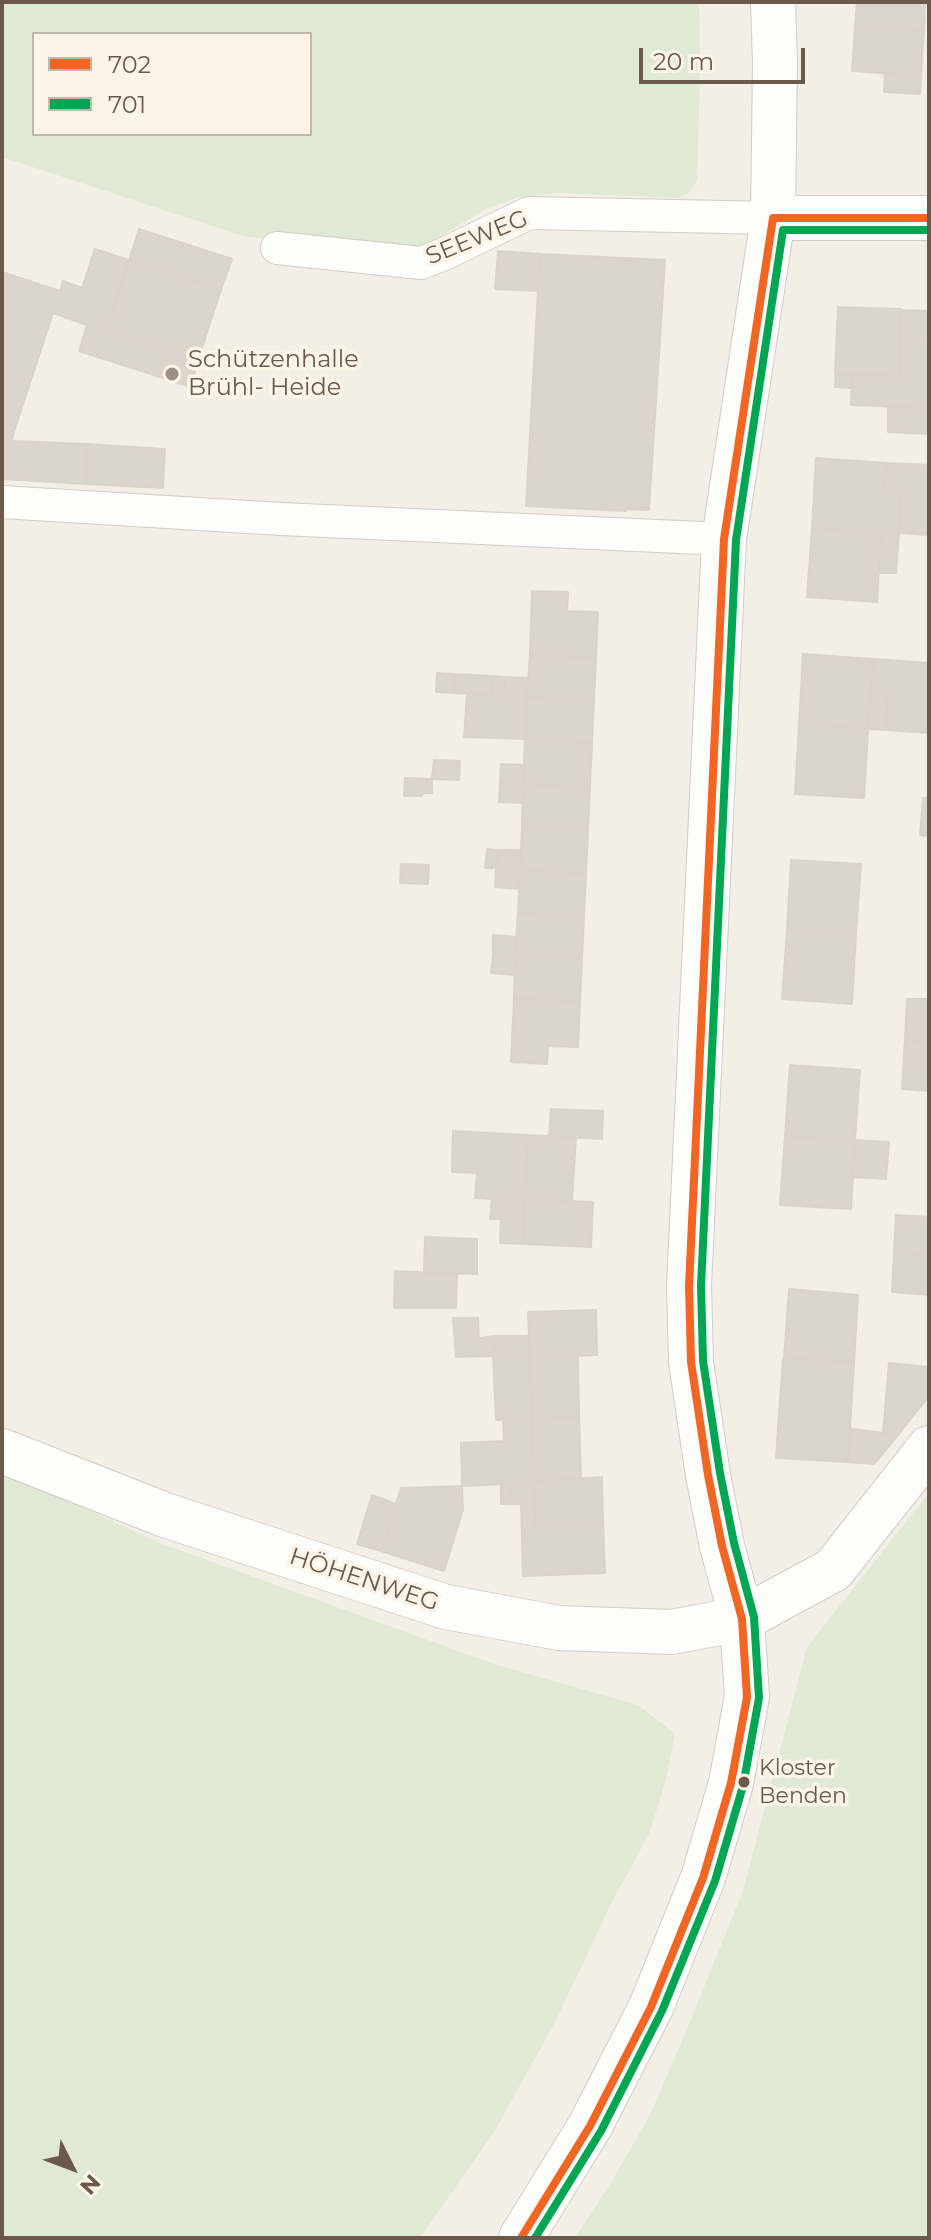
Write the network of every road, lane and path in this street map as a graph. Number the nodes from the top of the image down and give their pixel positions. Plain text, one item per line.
1 (773, 2) edge
2 (773, 218) junction
3 (929, 218) edge
4 (277, 248) dead end
5 (2, 502) edge
6 (724, 539) junction
7 (929, 1448) edge
8 (2, 1451) edge
9 (742, 1619) junction
10 (521, 2238) edge

1 - 2 street
2 - 3 street
2 - 4 lane, SEEWEG
2 - 6 street
5 - 6 lane
6 - 9 street
7 - 9 street
8 - 9 street, HÖHENWEG
9 - 10 street

